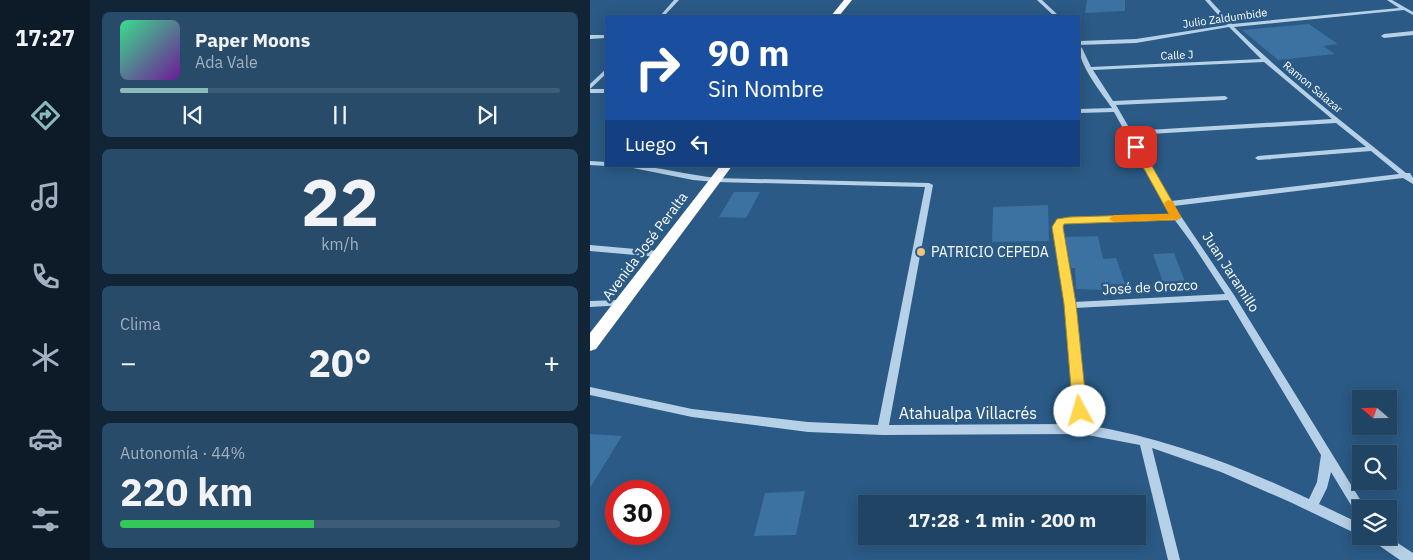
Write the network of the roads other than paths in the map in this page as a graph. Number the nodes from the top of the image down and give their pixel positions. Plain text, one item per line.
1 (677, 0) edge
2 (848, 0) edge
3 (1039, 0) edge
4 (1208, 0) edge
5 (1390, 0) edge
6 (1404, 9) junction
7 (1413, 14) edge
8 (663, 15) edge
9 (836, 15) edge
10 (1056, 15) edge
11 (1229, 26) junction
12 (1413, 34) edge
13 (1384, 36) dead end
14 (590, 37) edge
15 (605, 37) edge
16 (1080, 43) edge
17 (1080, 50) edge
18 (1265, 60) junction
19 (1089, 69) junction
20 (605, 72) edge
21 (591, 87) edge
22 (605, 90) edge
23 (1225, 98) dead end
24 (1114, 107) junction
25 (1080, 111) edge
26 (1338, 121) junction
27 (1128, 133) junction
28 (1373, 149) junction
29 (1258, 158) dead end
30 (590, 163) edge
31 (605, 164) edge
32 (638, 167) edge
33 (725, 167) edge
34 (1404, 175) junction
35 (1413, 175) edge
36 (716, 180) junction
37 (1413, 182) edge
38 (1169, 204) junction
39 (1176, 217) junction
40 (590, 248) edge
41 (658, 254) junction
42 (1231, 298) junction
43 (622, 303) junction
44 (590, 304) edge
45 (1070, 304) junction
46 (591, 343) edge
47 (590, 391) edge
48 (1082, 429) junction
49 (883, 430) junction
50 (1145, 441) junction
51 (1326, 456) junction
52 (1354, 500) edge
53 (1311, 506) junction
54 (1352, 526) edge
55 (1389, 545) edge
56 (1174, 560) edge
57 (1412, 560) edge

1 - 8 street
2 - 9 highway
3 - 10 street
4 - 11 street, Ramon Salazar
5 - 6 street
6 - 7 street
6 - 11 street, Julio Zaldumbide
11 - 16 street, Julio Zaldumbide
11 - 18 street, Ramon Salazar
12 - 13 street
14 - 15 street
17 - 19 street, Juan Jaramillo
18 - 19 street, Calle J
18 - 26 street, Ramon Salazar
19 - 24 street, Juan Jaramillo
20 - 21 street
21 - 22 street
23 - 24 street
24 - 25 street
24 - 27 street, Juan Jaramillo
26 - 27 street
26 - 28 street, Ramon Salazar
27 - 38 street, Juan Jaramillo
28 - 29 street
28 - 34 street, Ramon Salazar
30 - 31 street
32 - 36 street
33 - 36 highway, Avenida José Peralta
34 - 35 street
34 - 37 street, Ramon Salazar
34 - 38 street
36 - 41 highway, Avenida José Peralta
36 - 49 street
38 - 39 street, Juan Jaramillo
39 - 42 street, Juan Jaramillo
39 - 45 street
40 - 41 street
41 - 43 highway, Avenida José Peralta
42 - 45 street, José de Orozco
42 - 51 street, Juan Jaramillo
43 - 44 street
43 - 46 highway, Avenida José Peralta
45 - 48 street
47 - 49 street, Atahualpa Villacrés
48 - 49 street, Atahualpa Villacrés
48 - 50 street, Atahualpa Villacrés
50 - 53 street, Atahualpa Villacrés
50 - 56 street
51 - 52 street, Juan Jaramillo
51 - 53 street
53 - 54 street, Atahualpa Villacrés
55 - 57 street

